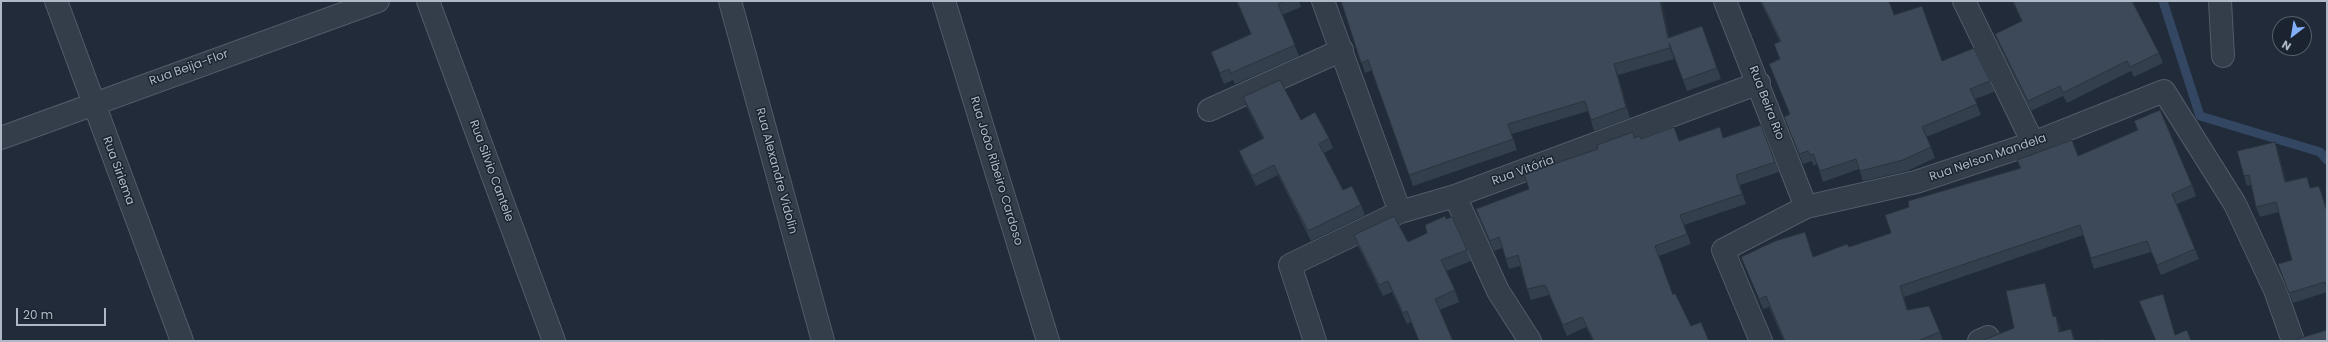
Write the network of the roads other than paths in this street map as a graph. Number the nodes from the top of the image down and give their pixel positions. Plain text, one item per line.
1 (56, 1) edge
2 (378, 1) edge
3 (428, 1) edge
4 (730, 1) edge
5 (944, 1) edge
6 (1323, 1) edge
7 (1725, 1) edge
8 (1964, 1) edge
9 (2220, 1) edge
10 (1342, 50) junction
11 (2223, 56) dead end
12 (1759, 83) junction
13 (93, 104) junction
14 (1209, 110) dead end
15 (1, 138) edge
16 (2033, 143) junction
17 (1455, 196) junction
18 (1806, 207) junction
19 (1400, 212) junction
20 (182, 341) edge
21 (554, 341) edge
22 (823, 341) edge
23 (1048, 341) edge
24 (1315, 341) edge
25 (1530, 341) edge
26 (1761, 341) edge
27 (2293, 341) edge

1 - 13 street, Rua Siriema
2 - 13 street, Rua Beija-Flor
3 - 21 street, Rua Silvio Cantele
4 - 22 street, Rua Alexandre Vidolin
5 - 23 street, Rua João Ribeiro Cardoso
6 - 10 street
7 - 12 street, Rua Beira Rio
8 - 16 street
9 - 11 street
10 - 14 street
10 - 19 street
12 - 17 street, Rua Vitória
12 - 18 street, Rua Beira Rio
13 - 15 street, Rua Beija-Flor
13 - 20 street, Rua Siriema
16 - 18 street, Rua Nelson Mandela
16 - 27 street, Rua Nelson Mandela
17 - 19 street, Rua Vitória
17 - 25 street
18 - 26 street, Rua Nelson Mandela
19 - 24 street, Rua Vitória

